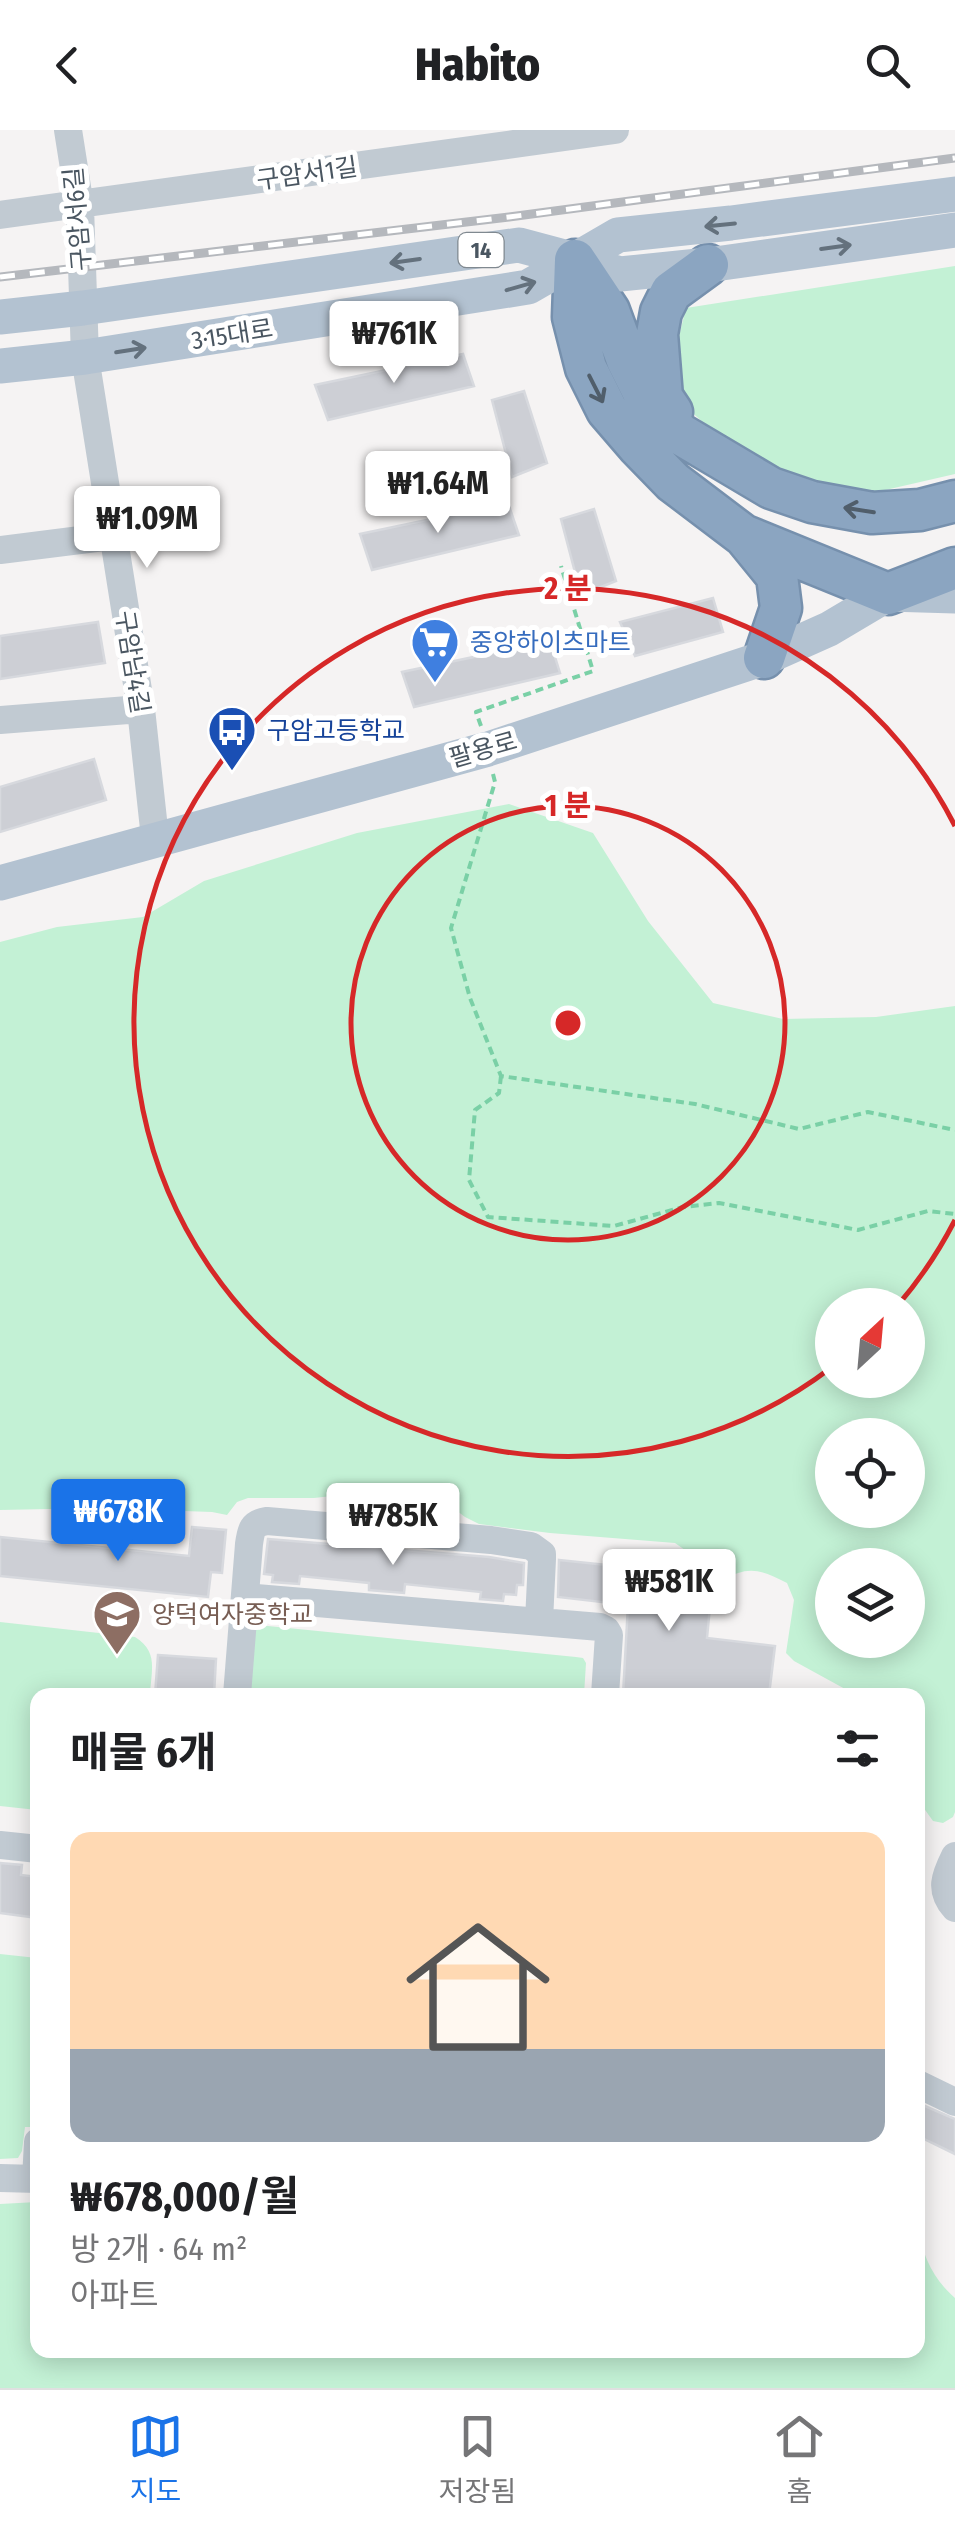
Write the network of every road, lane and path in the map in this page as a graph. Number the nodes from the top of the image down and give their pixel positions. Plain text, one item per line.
1 (68, 130) edge
2 (615, 130) edge
3 (451, 141) edge
4 (955, 194) edge
5 (80, 206) junction
6 (0, 216) edge
7 (955, 230) edge
8 (575, 260) junction
9 (708, 265) junction
10 (83, 308) junction
11 (0, 317) edge
12 (85, 357) junction
13 (0, 366) edge
14 (736, 466) junction
15 (955, 501) edge
16 (743, 535) junction
17 (112, 536) junction
18 (955, 536) edge
19 (0, 550) edge
20 (561, 566) dead end
21 (955, 568) edge
22 (888, 594) junction
23 (955, 596) edge
24 (764, 658) junction
25 (141, 709) junction
26 (0, 720) edge
27 (488, 748) junction
28 (155, 838) junction
29 (0, 882) edge
30 (501, 1076) junction
31 (955, 1130) edge
32 (955, 1214) edge
33 (245, 1597) junction
34 (539, 1621) junction
35 (238, 1688) edge
36 (605, 1688) edge
37 (0, 1844) edge
38 (30, 1847) edge
39 (955, 1856) edge
40 (955, 1908) edge
41 (925, 2087) edge
42 (955, 2102) edge
43 (0, 2178) edge
44 (30, 2178) edge

1 - 5 street, 구암서6길
2 - 3 street, 구암서1길
3 - 5 street, 구암서1길
4 -> 8 main road, 3·15대로 / 14
5 - 6 street, 구암서1길
5 - 10 street, 구암서6길
9 -> 7 main road, 3·15대로 / 14
8 - 9 main road, 3·15대로 / 14
8 -> 10 main road, 3·15대로 / 14
12 -> 8 main road, 3·15대로 / 14
8 - 14 highway
8 -> 16 highway
9 - 14 highway
10 - 11 main road, 3·15대로 / 14
10 - 12 street, 구암남4길
12 - 13 main road, 3·15대로 / 14
12 - 17 street, 구암남4길
15 -> 14 highway
16 - 22 highway
16 - 24 highway
17 - 19 street
17 - 25 street, 구암남4길
18 - 22 highway
20 - 27 path
21 - 22 highway
22 - 23 main road
22 - 24 main road, 팔용로
24 - 27 main road, 팔용로
25 - 26 street
25 - 28 street, 구암남4길
27 - 28 main road, 팔용로
27 - 30 path
28 - 29 main road, 팔용로
30 - 31 path
30 - 32 path
33 - 34 street
33 - 34 street
33 - 35 street
34 - 36 street
37 - 38 street
39 - 40 street
41 - 42 street
43 - 44 street

